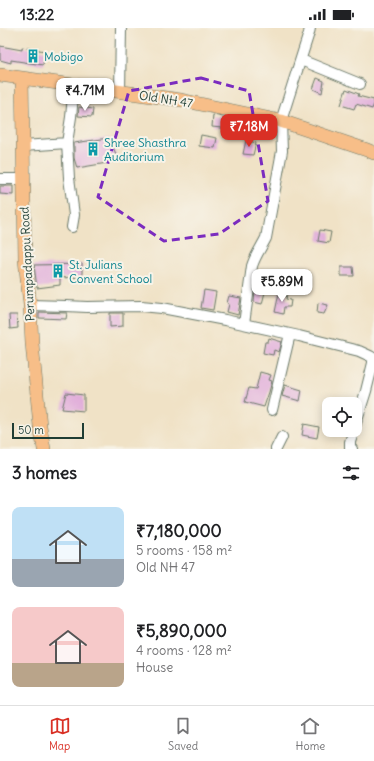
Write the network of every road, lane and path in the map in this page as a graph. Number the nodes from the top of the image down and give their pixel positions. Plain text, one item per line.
1 (121, 28) edge
2 (310, 28) edge
3 (301, 60) junction
4 (0, 75) edge
5 (22, 78) junction
6 (360, 84) dead end
7 (74, 85) junction
8 (120, 92) junction
9 (281, 121) junction
10 (67, 143) junction
11 (23, 146) junction
12 (374, 153) edge
13 (0, 179) edge
14 (23, 179) junction
15 (72, 227) dead end
16 (30, 305) junction
17 (244, 324) junction
18 (290, 334) junction
19 (362, 404) edge
20 (272, 410) dead end
21 (282, 437) dead end
22 (352, 437) edge
23 (44, 449) edge
24 (276, 449) edge
25 (352, 449) edge

1 - 8 street
2 - 3 street
3 - 6 street
3 - 9 street
4 - 5 main road, Old NH 47
5 - 7 main road, Old NH 47
5 - 11 main road, Perumpadappu Road
7 - 8 main road, Old NH 47
7 - 10 street
8 - 9 main road, Old NH 47
9 - 12 main road, Old NH 47
9 - 17 street
10 - 11 street
10 - 15 street
11 - 14 main road, Perumpadappu Road
13 - 14 street
14 - 16 main road, Perumpadappu Road
16 - 17 street
16 - 23 main road, Perumpadappu Road
17 - 18 street
18 - 19 street
18 - 20 street
21 - 24 street
22 - 25 street

